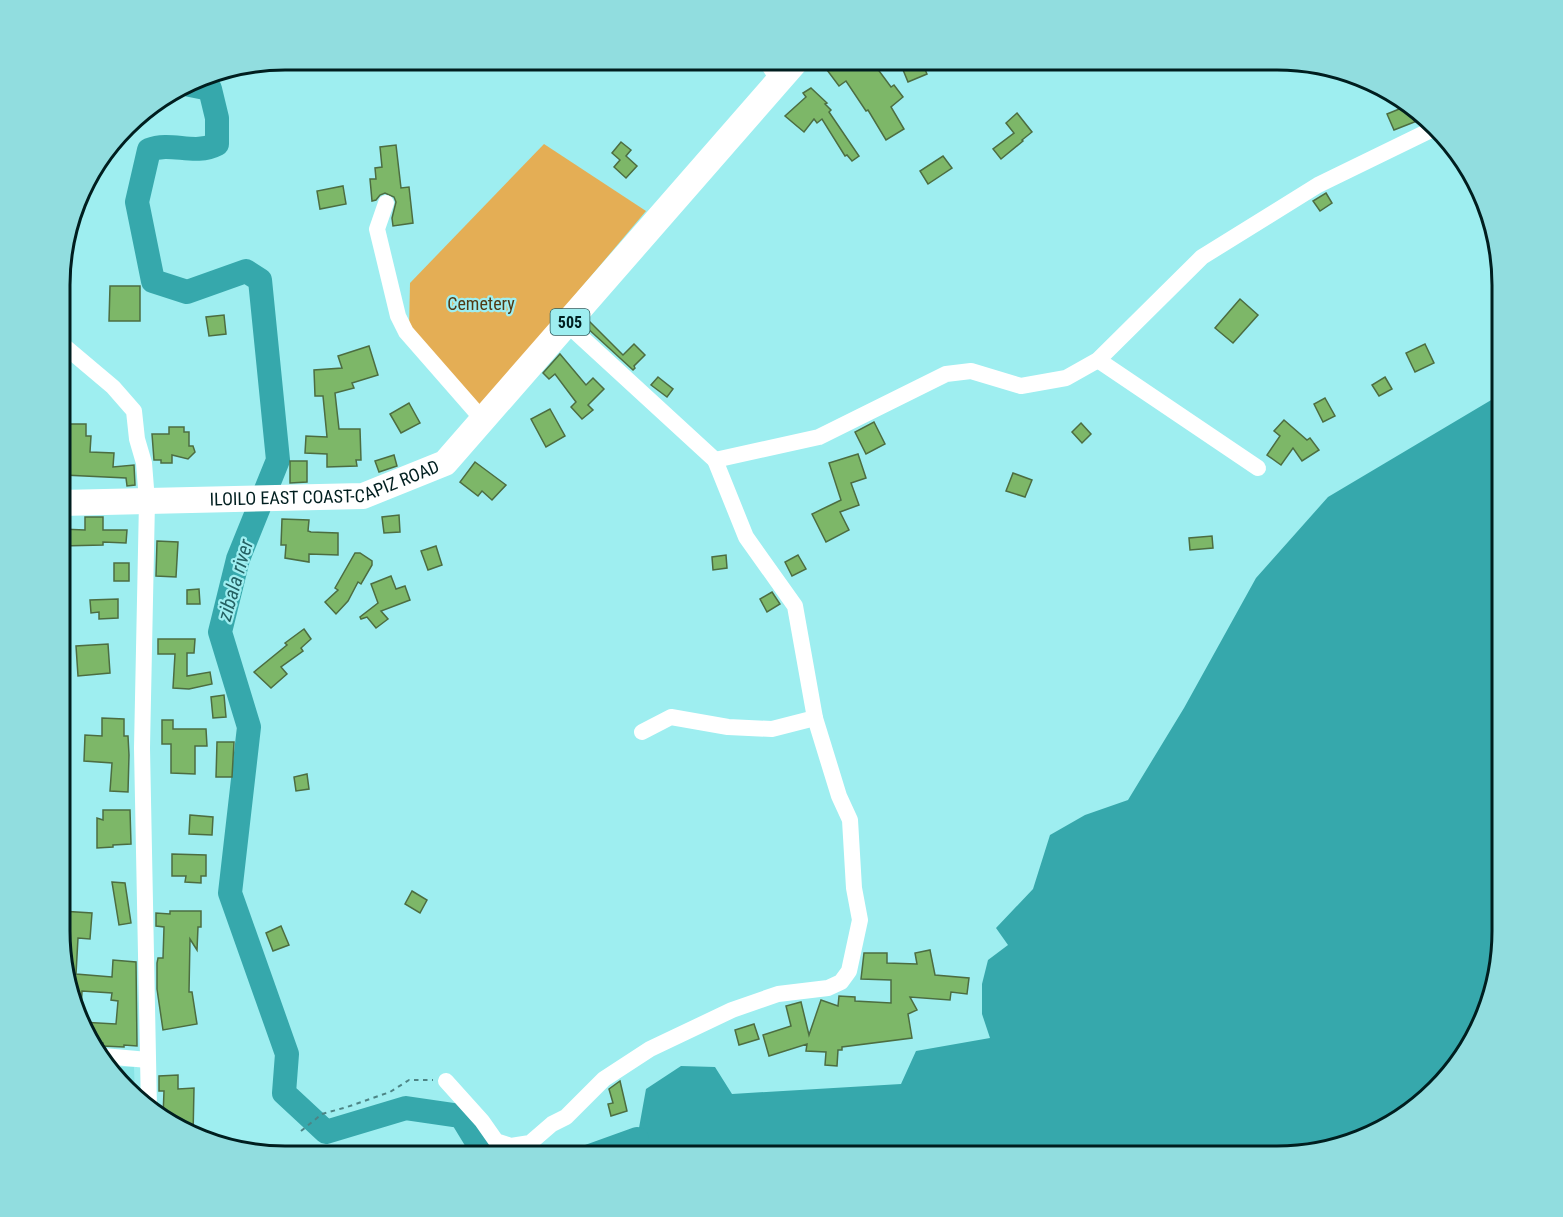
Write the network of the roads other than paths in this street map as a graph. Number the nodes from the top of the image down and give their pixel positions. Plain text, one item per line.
1 (774, 70) edge
2 (1427, 132) edge
3 (386, 203) dead end
4 (568, 324) junction
5 (70, 351) edge
6 (1098, 360) junction
7 (483, 420) junction
8 (715, 460) junction
9 (1258, 468) dead end
10 (147, 501) junction
11 (70, 503) edge
12 (815, 718) junction
13 (642, 732) dead end
14 (111, 1057) edge
15 (148, 1060) junction
16 (446, 1080) road end
17 (149, 1097) edge

1 - 4 main road, ILOILO EAST COAST-CAPIZ ROAD / 505
2 - 6 street
3 - 7 street
4 - 7 main road, ILOILO EAST COAST-CAPIZ ROAD / 505
4 - 8 street
5 - 10 street
6 - 8 street
6 - 9 street
7 - 10 main road, ILOILO EAST COAST-CAPIZ ROAD / 505
8 - 12 street
10 - 11 main road, ILOILO EAST COAST-CAPIZ ROAD / 505
10 - 15 street
12 - 13 street
12 - 16 street
14 - 15 street
15 - 17 street

